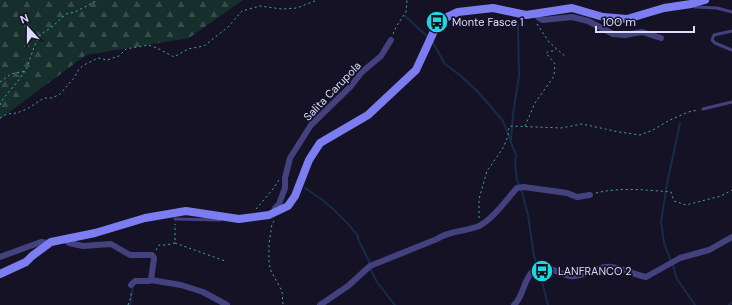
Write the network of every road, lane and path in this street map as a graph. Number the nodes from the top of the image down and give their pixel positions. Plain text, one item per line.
1 (98, 0) edge
2 (317, 0) edge
3 (407, 0) edge
4 (705, 0) edge
5 (691, 4) junction
6 (732, 12) edge
7 (535, 18) junction
8 (732, 30) edge
9 (660, 38) dead end
10 (391, 40) joint
11 (556, 49) junction
12 (732, 50) edge
13 (566, 57) dead end
14 (25, 70) junction
15 (0, 82) edge
16 (732, 102) edge
17 (0, 105) edge
18 (704, 109) joint
19 (0, 118) edge
20 (524, 127) junction
21 (285, 178) junction
22 (732, 190) edge
23 (590, 195) joint
24 (275, 212) junction
25 (250, 217) junction
26 (230, 218) junction
27 (175, 219) joint
28 (478, 226) junction
29 (732, 237) edge
30 (64, 239) junction
31 (49, 243) junction
32 (175, 243) junction
33 (0, 257) edge
34 (154, 258) junction
35 (225, 260) dead end
36 (0, 274) edge
37 (151, 280) junction
38 (131, 286) joint
39 (128, 305) edge
40 (227, 305) edge
41 (282, 305) edge
42 (320, 305) edge
43 (514, 305) edge

1 - 14 path
2 - 19 path
3 - 10 path
4 - 5 main road
5 - 6 lane
5 - 7 main road
7 - 9 street
7 - 11 path
7 - 24 main road
8 - 12 lane
10 - 21 street, Salita Carupola
11 - 13 path
11 - 20 path
14 - 15 path
14 - 17 path
16 - 18 lane
18 - 20 path
20 - 28 path
21 - 24 street, Salita Carupola
21 - 25 path
22 - 23 path
23 - 28 street
24 - 25 main road
24 - 41 path
25 - 26 main road
26 - 27 lane
26 - 30 main road
27 - 32 path
28 - 42 street
29 - 43 street
30 - 31 main road
30 - 34 street
31 - 33 street
31 - 36 main road
32 - 34 path
32 - 35 path
34 - 37 street
37 - 38 street
37 - 40 street
38 - 39 path

